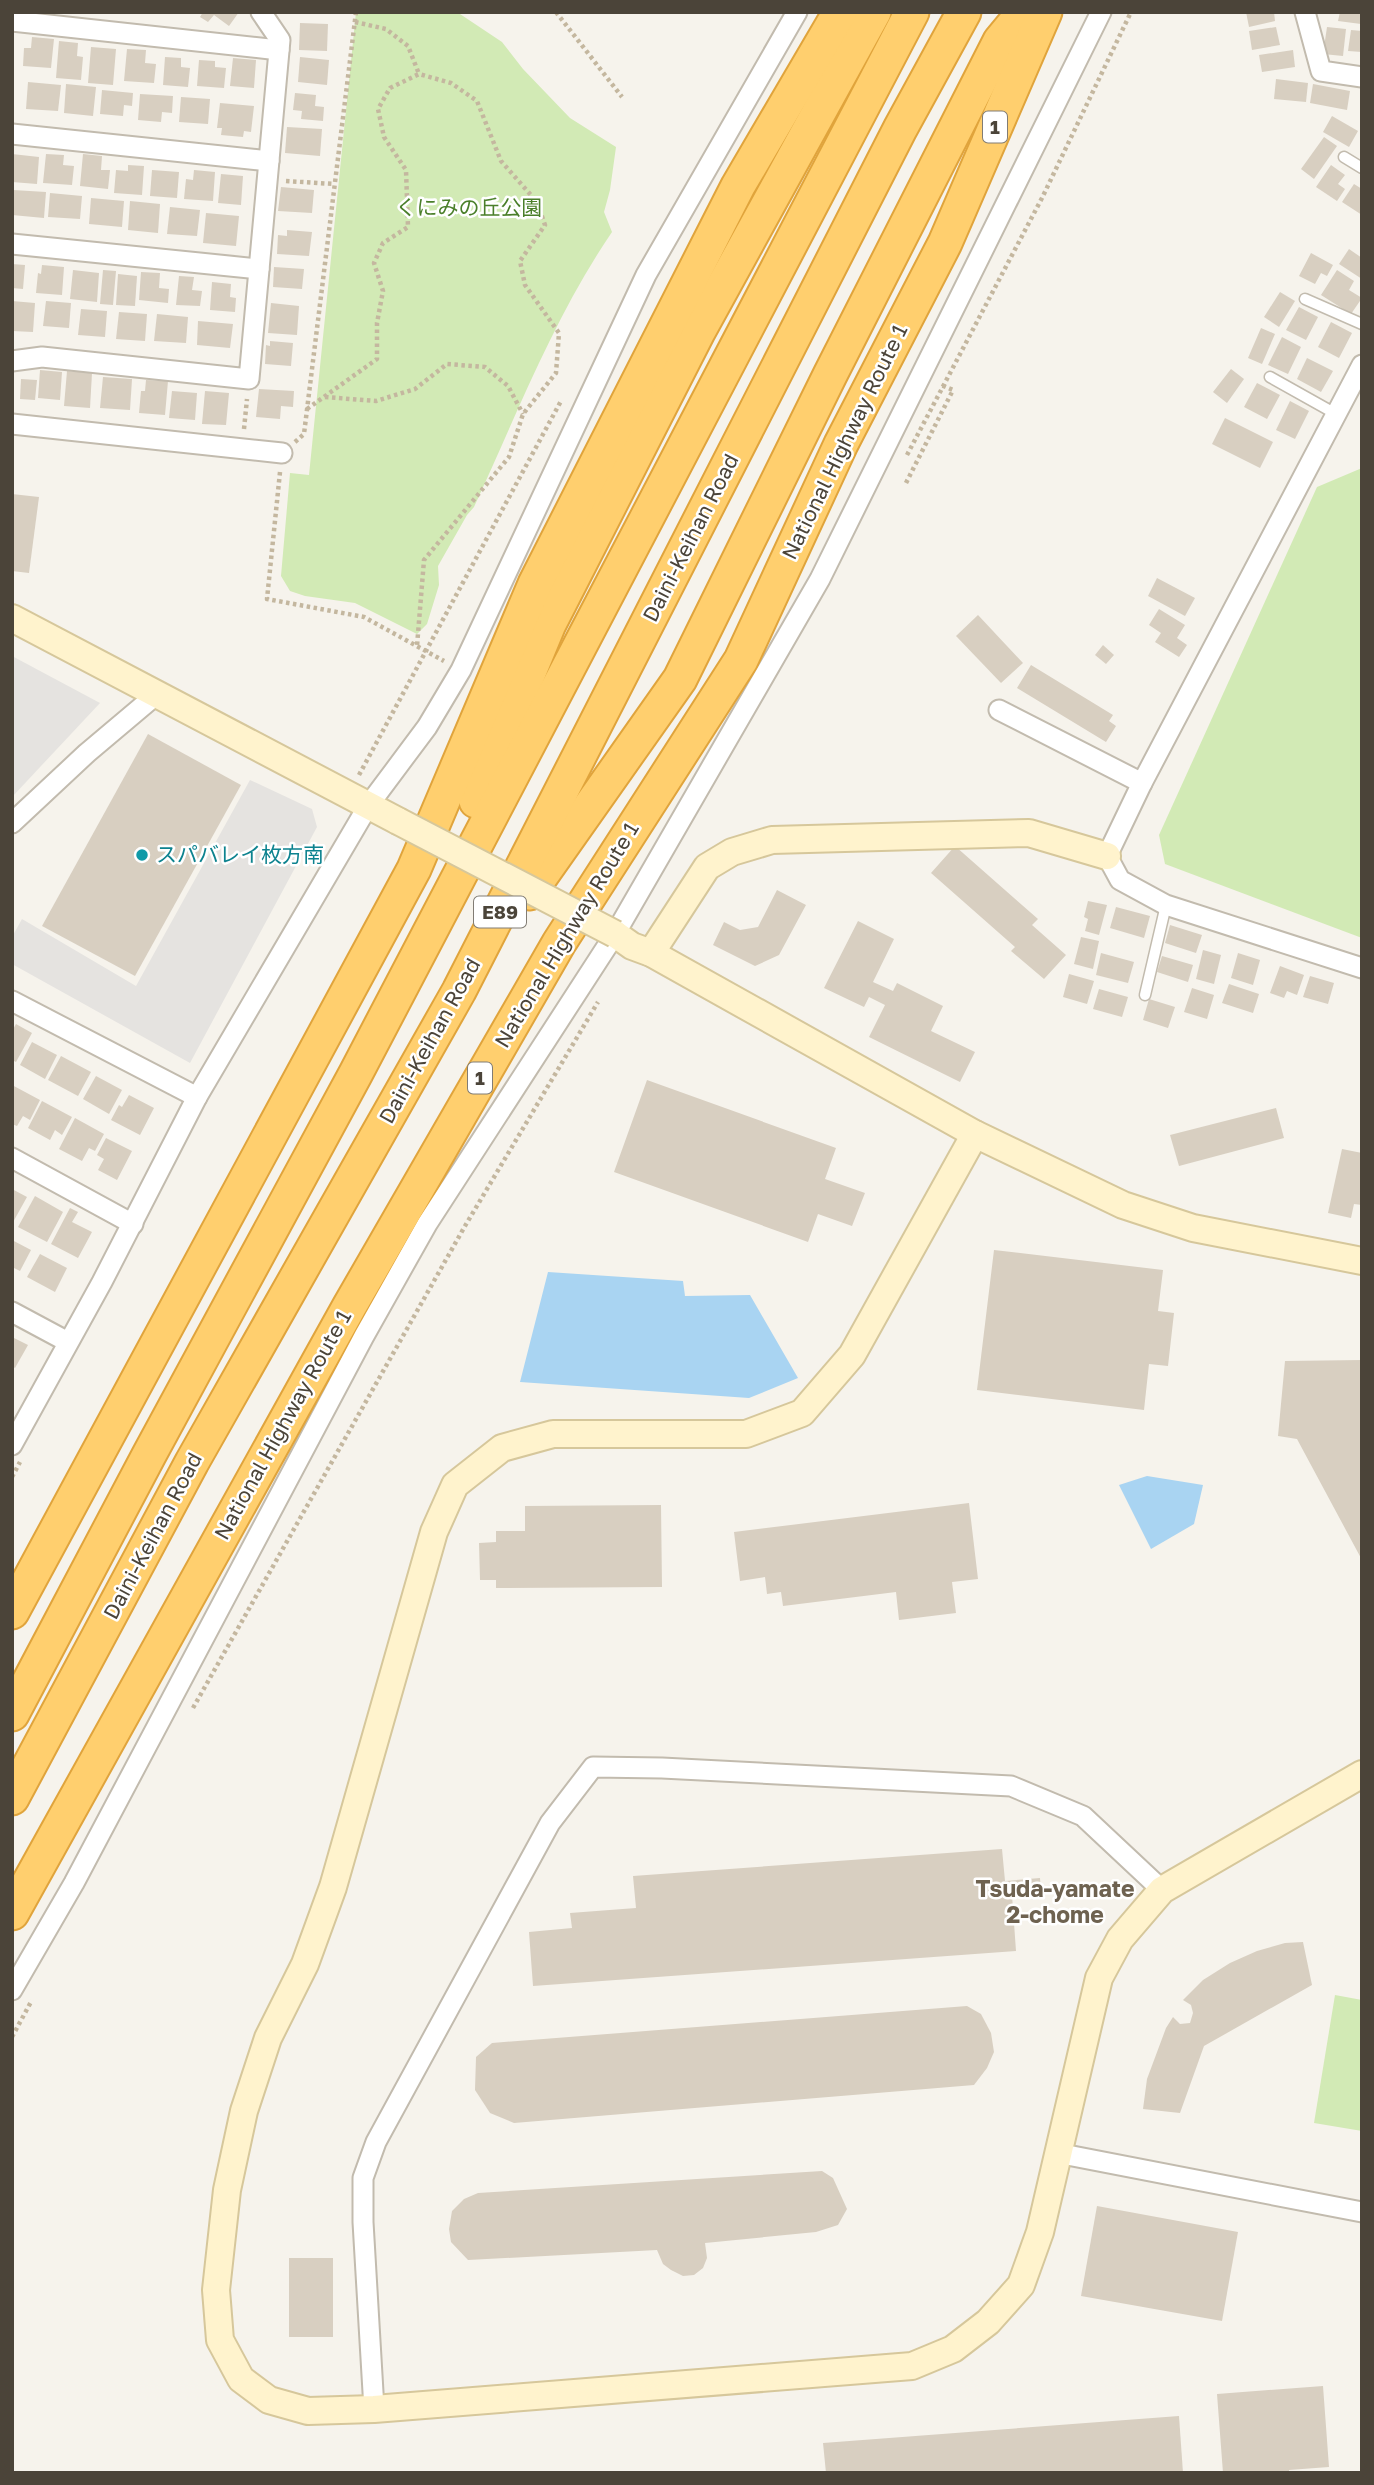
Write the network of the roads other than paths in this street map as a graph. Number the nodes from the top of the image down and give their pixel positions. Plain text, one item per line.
1 (261, 12) edge
2 (797, 12) edge
3 (840, 12) edge
4 (874, 12) edge
5 (912, 12) edge
6 (964, 12) edge
7 (1024, 12) edge
8 (1045, 12) edge
9 (1101, 12) edge
10 (1305, 12) edge
11 (12, 21) edge
12 (279, 50) junction
13 (1362, 77) edge
14 (12, 134) edge
15 (1344, 157) dead end
16 (1362, 168) edge
17 (268, 171) junction
18 (12, 244) edge
19 (259, 269) junction
20 (1305, 299) dead end
21 (1362, 324) edge
22 (12, 361) edge
23 (1362, 365) edge
24 (1270, 377) dead end
25 (1336, 414) junction
26 (12, 424) edge
27 (282, 453) road end
28 (12, 618) edge
29 (157, 694) junction
30 (999, 710) dead end
31 (1142, 783) junction
32 (368, 806) junction
33 (12, 823) edge
34 (1107, 856) junction
35 (1166, 905) junction
36 (615, 934) junction
37 (651, 953) junction
38 (1362, 968) edge
39 (459, 991) junction
40 (1145, 995) dead end
41 (12, 1001) edge
42 (393, 1001) junction
43 (197, 1097) junction
44 (975, 1134) junction
45 (12, 1158) edge
46 (133, 1224) junction
47 (1362, 1261) edge
48 (12, 1312) edge
49 (68, 1342) junction
50 (12, 1445) edge
51 (12, 1612) edge
52 (12, 1714) edge
53 (1362, 1774) edge
54 (12, 1798) edge
55 (1163, 1891) junction
56 (12, 1913) edge
57 (12, 1990) edge
58 (1057, 2152) junction
59 (1362, 2212) edge
60 (374, 2409) junction

1 - 12 street
2 - 32 street
3 - 51 highway
4 - 42 highway
5 - 42 highway, Daini-Keihan Road / E89
6 - 39 highway, Daini-Keihan Road / E89
7 - 39 highway
8 - 56 highway, National Highway Route 1 / 1
9 - 36 street
10 - 13 street
11 - 12 street
12 - 17 street
14 - 17 street
15 - 16 lane
17 - 19 street
18 - 19 street
19 - 22 street
20 - 21 lane
23 - 25 street
24 - 25 lane
25 - 31 street
26 - 27 street
28 - 29 street
29 - 32 street
29 - 33 street
30 - 31 street
31 - 34 street
32 - 36 street, bridge
32 - 43 street
34 - 35 street
34 - 37 street
35 - 38 street
35 - 40 lane
36 - 37 street
36 - 57 street
37 - 44 street
39 - 54 highway, Daini-Keihan Road / E89
41 - 43 street
42 - 52 highway, Daini-Keihan Road / E89
43 - 46 street
44 - 47 street
44 - 60 street
45 - 46 street
46 - 49 street
48 - 49 street
49 - 50 street
53 - 55 street
55 - 58 street
55 - 60 street
58 - 59 street
58 - 60 street

